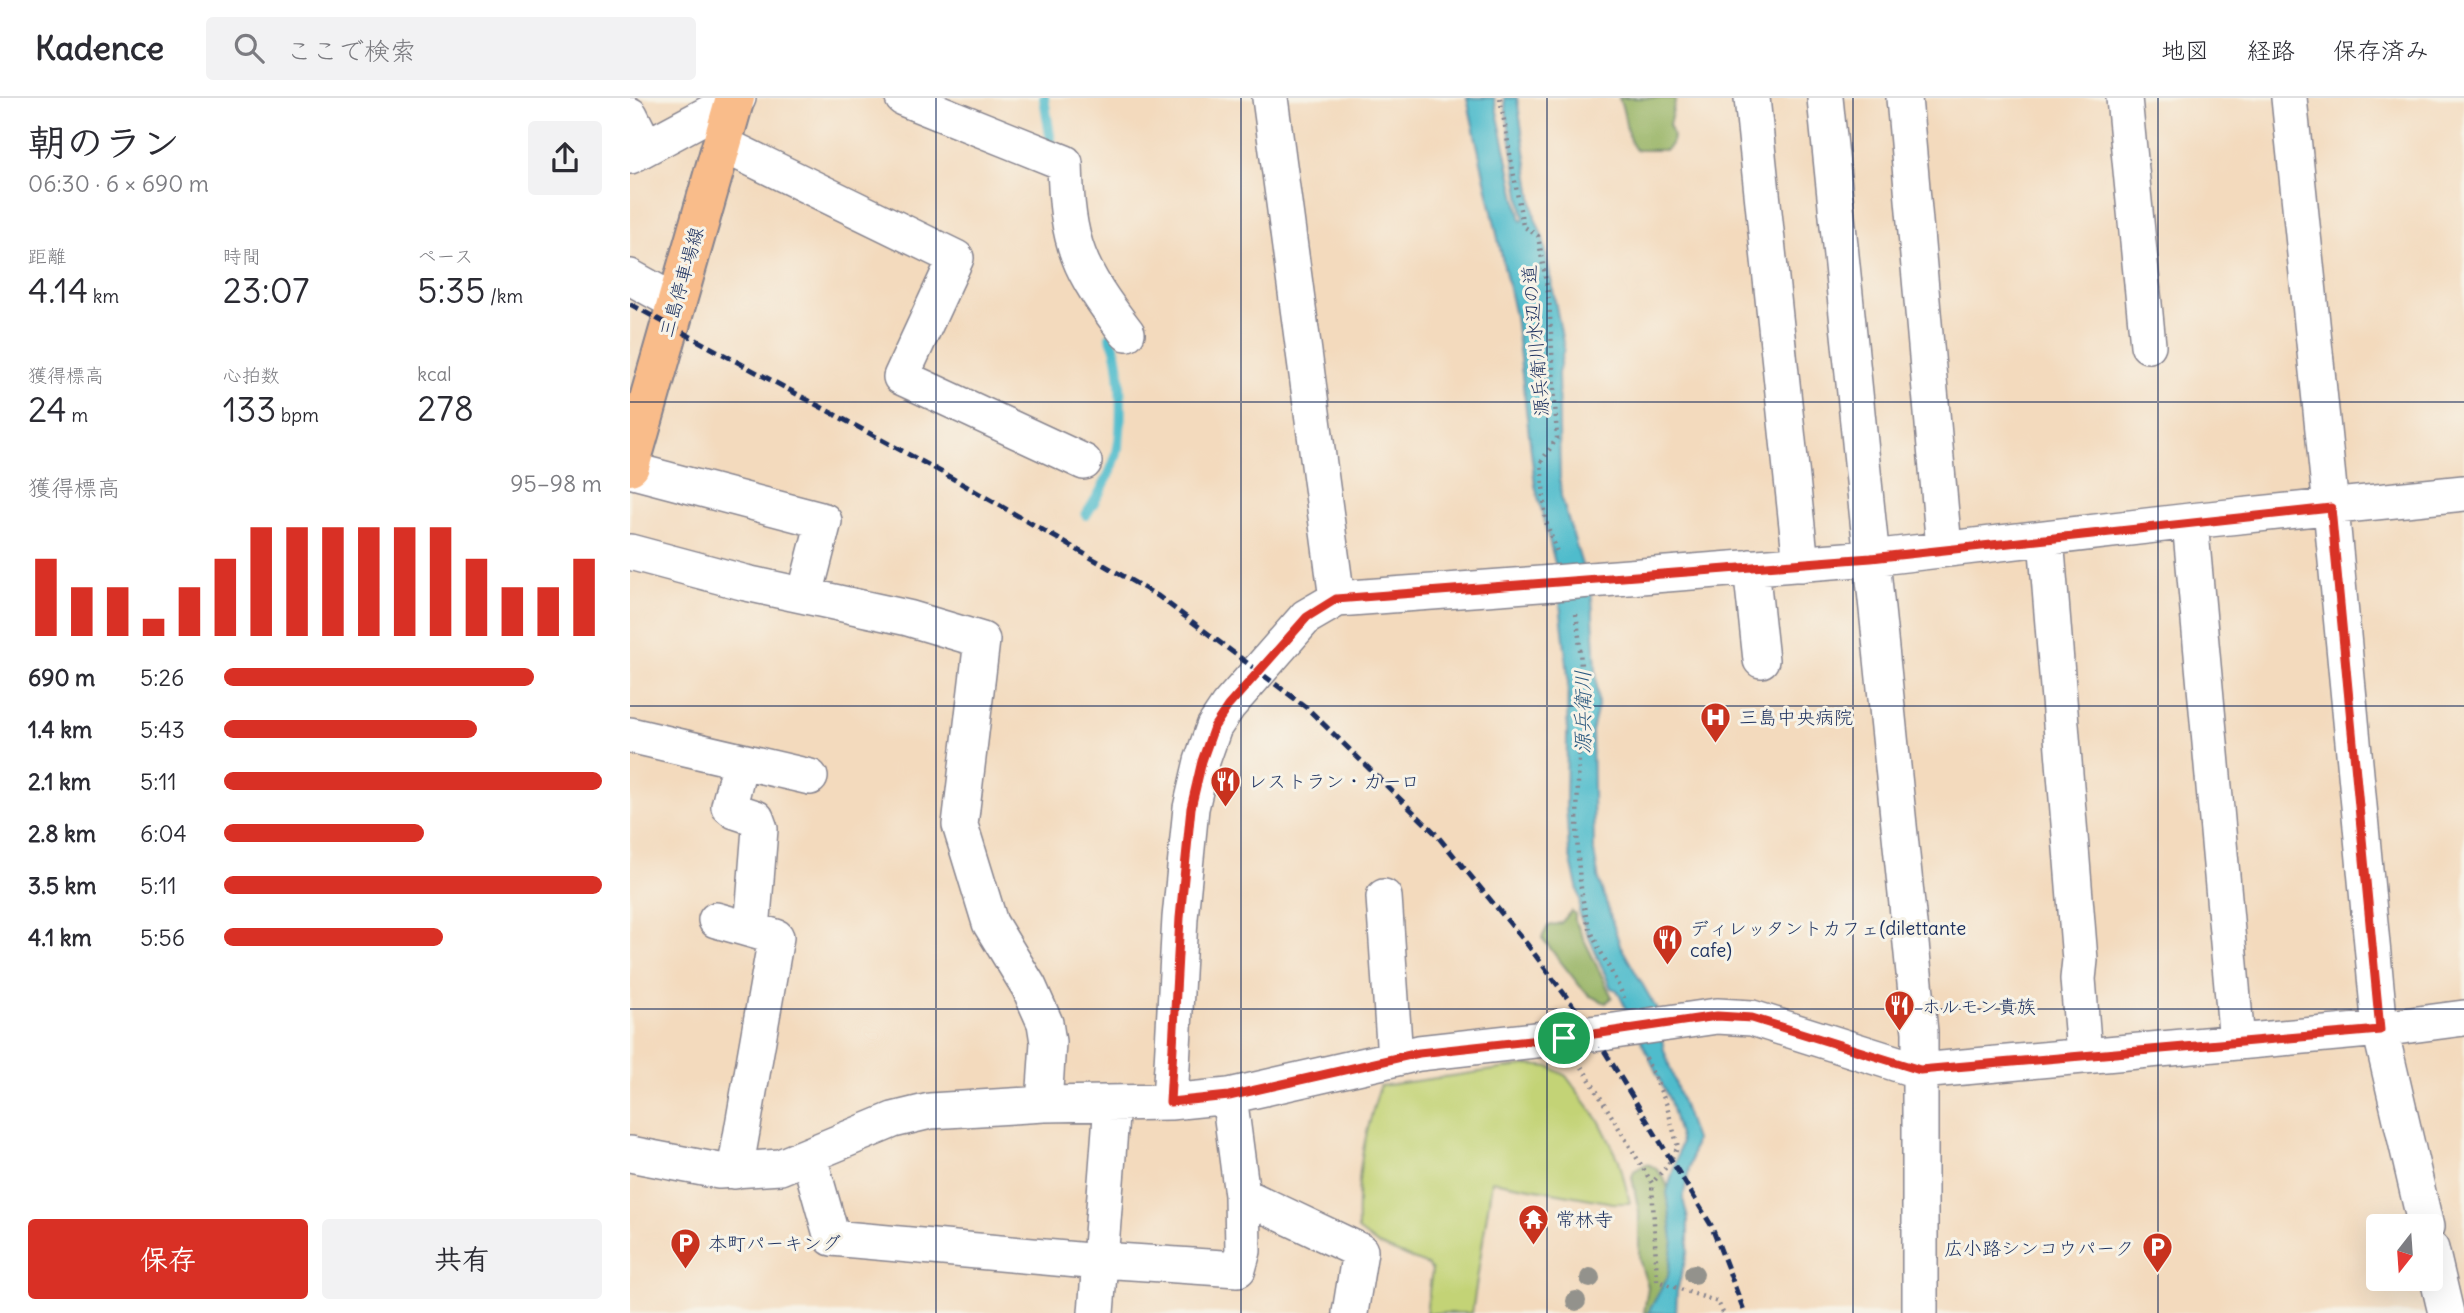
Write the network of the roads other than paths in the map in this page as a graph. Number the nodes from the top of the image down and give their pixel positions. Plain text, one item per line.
1 (903, 98) edge
2 (1270, 98) edge
3 (1752, 98) edge
4 (1825, 98) edge
5 (1904, 98) edge
6 (2124, 98) edge
7 (2289, 98) edge
8 (736, 99) edge
9 (630, 115) edge
10 (722, 144) junction
11 (638, 151) edge
12 (630, 277) edge
13 (675, 302) junction
14 (1127, 333) dead end
15 (2148, 345) dead end
16 (1084, 462) dead end
17 (630, 468) edge
18 (2464, 493) edge
19 (2331, 508) junction
20 (2190, 521) junction
21 (2046, 538) junction
22 (1944, 548) junction
23 (630, 552) edge
24 (1871, 558) junction
25 (1801, 564) junction
26 (1751, 567) junction
27 (805, 594) junction
28 (1336, 599) junction
29 (1761, 660) dead end
30 (630, 735) edge
31 (740, 762) junction
32 (810, 777) dead end
33 (1384, 897) dead end
34 (716, 920) dead end
35 (752, 930) junction
36 (2464, 1018) edge
37 (2380, 1030) junction
38 (2237, 1042) junction
39 (2084, 1055) junction
40 (1395, 1058) junction
41 (1920, 1070) junction
42 (1229, 1096) junction
43 (1170, 1102) junction
44 (1112, 1103) junction
45 (1044, 1104) junction
46 (630, 1154) edge
47 (809, 1157) junction
48 (735, 1171) junction
49 (1242, 1195) junction
50 (2423, 1214) edge
51 (1100, 1261) junction
52 (2441, 1292) edge
53 (1096, 1313) edge
54 (1350, 1313) edge
55 (1920, 1313) edge
56 (2446, 1313) edge

1 - 14 street
2 - 28 street
3 - 25 street
4 - 24 street
5 - 22 street
6 - 15 street
7 - 19 street
8 - 10 main road, 三島停車場線
8 - 11 street
9 - 11 street
10 - 13 main road, 三島停車場線
10 - 16 street
12 - 13 street
13 - 17 main road, 三島停車場線
17 - 27 street
18 - 19 street
19 - 20 street
19 - 37 street
20 - 21 street
20 - 38 street
21 - 22 street
21 - 39 street
22 - 24 street
23 - 27 street
24 - 25 street
24 - 41 street
25 - 26 street
26 - 28 street
26 - 29 street
27 - 45 street
28 - 43 street
30 - 31 street
31 - 32 street
31 - 35 street
33 - 40 street
34 - 35 street
35 - 48 street
36 - 37 street
37 - 38 street
37 - 50 street
38 - 39 street
39 - 41 street
40 - 41 street, bridge
40 - 42 street
41 - 55 street
42 - 43 street
42 - 49 street
43 - 44 street
44 - 45 street
44 - 51 street
45 - 47 street
46 - 48 street
47 - 48 street
47 - 51 street
49 - 51 street
49 - 54 street
51 - 53 street
52 - 56 street

